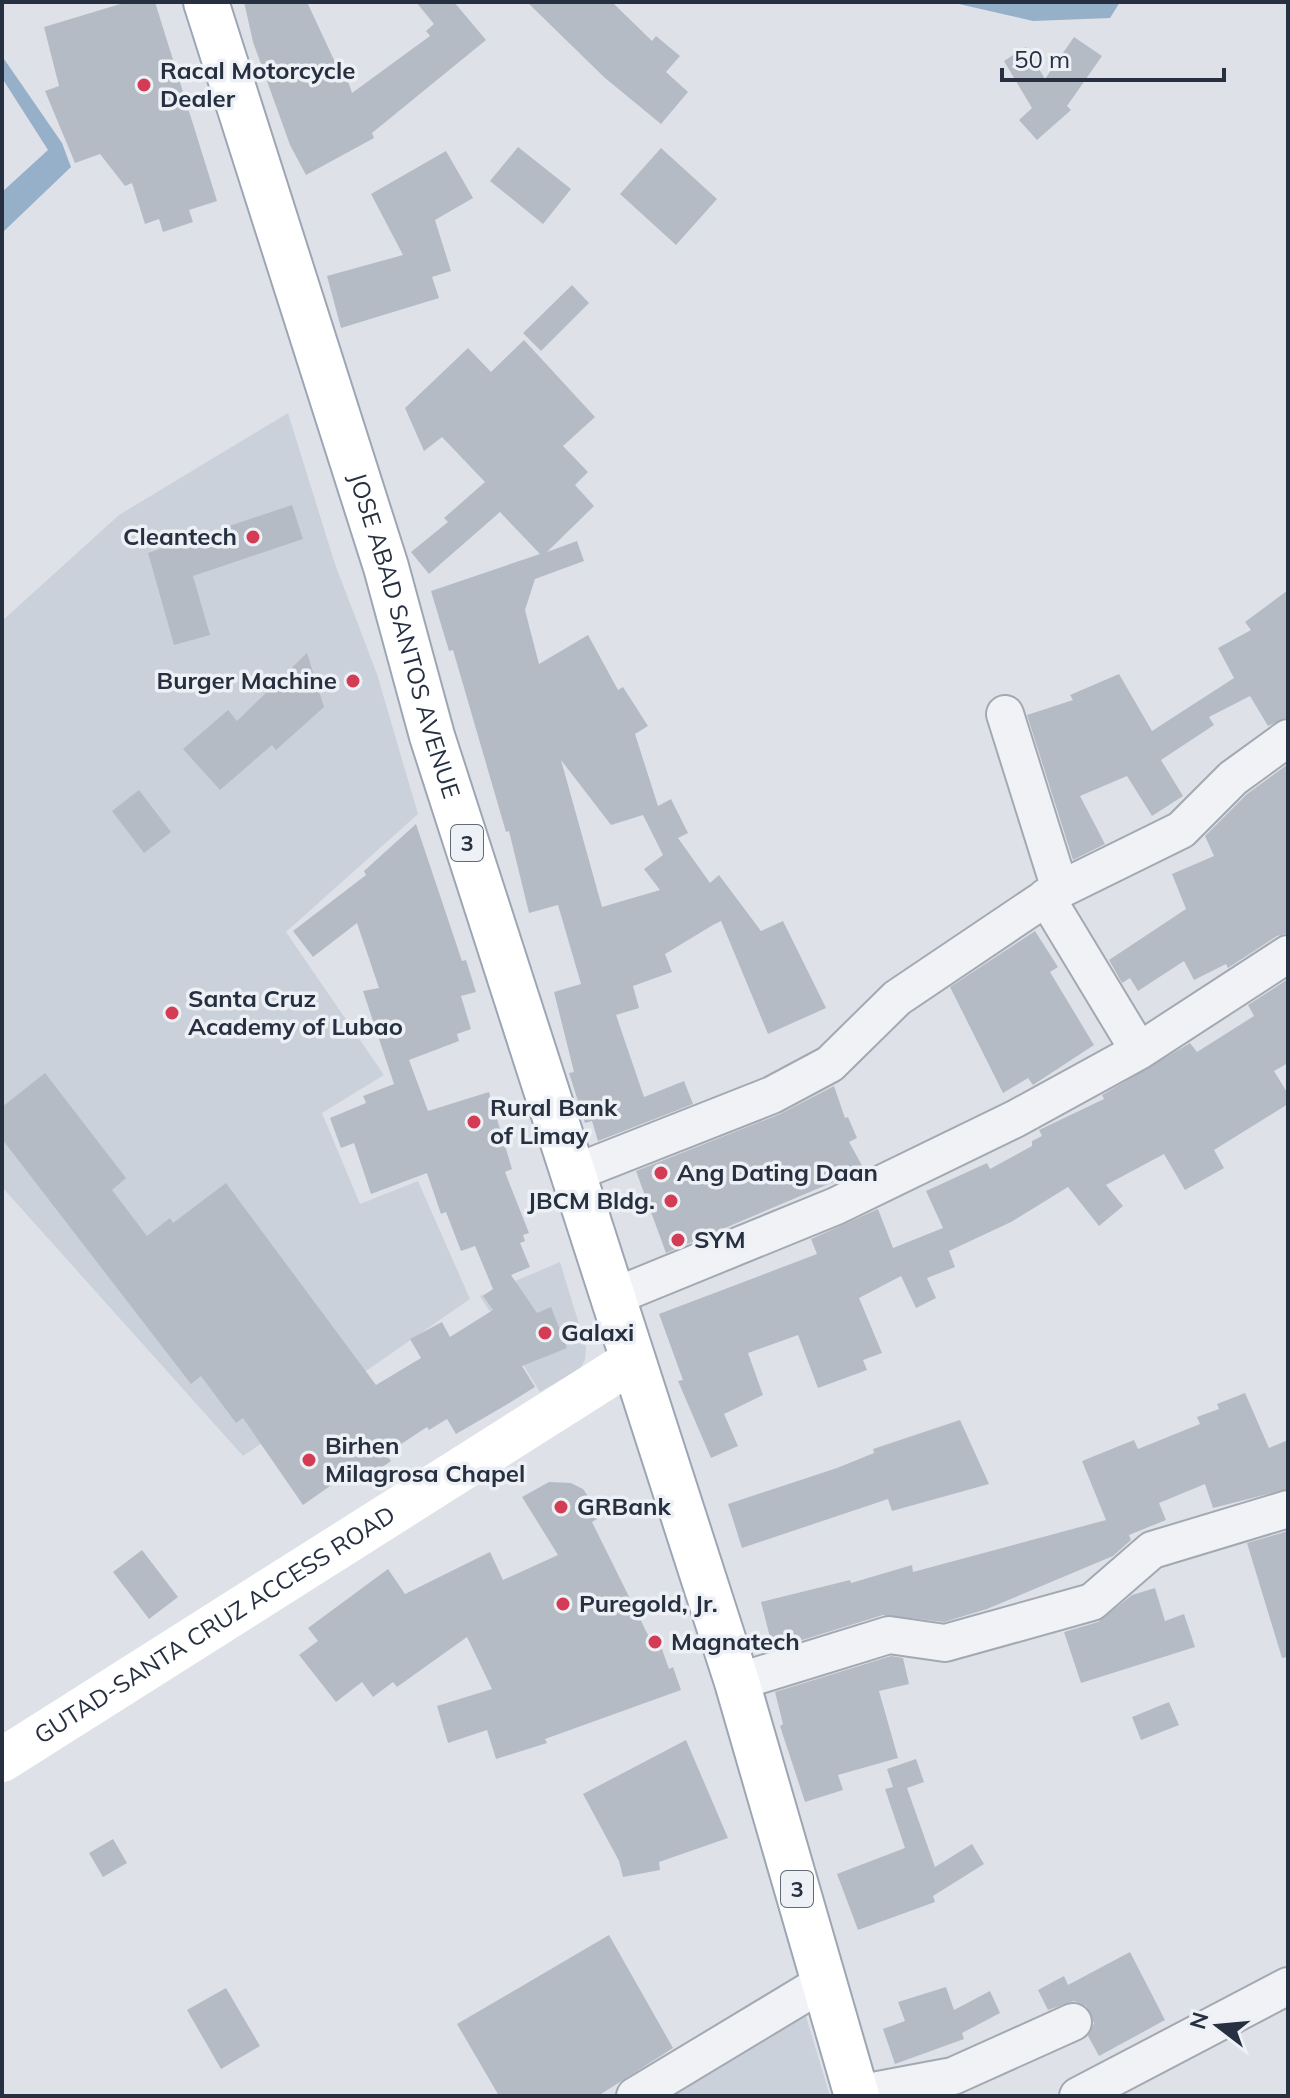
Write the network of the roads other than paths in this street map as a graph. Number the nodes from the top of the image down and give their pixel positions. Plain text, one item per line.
1 (206, 2) edge
2 (1005, 714) dead end
3 (1288, 738) edge
4 (1053, 893) junction
5 (1288, 954) edge
6 (1139, 1051) junction
7 (574, 1173) junction
8 (613, 1297) junction
9 (632, 1361) junction
10 (1288, 1509) edge
11 (737, 1682) junction
12 (2, 1760) edge
13 (824, 1982) junction
14 (1288, 1987) edge
15 (1073, 2022) dead end
16 (966, 2086) edge
17 (857, 2095) edge
18 (635, 2096) edge
19 (1078, 2096) edge

1 - 7 main road, JOSE ABAD SANTOS AVENUE / 3
2 - 4 street
3 - 4 street
4 - 6 street
4 - 7 street
5 - 6 street
6 - 8 street
7 - 8 main road, JOSE ABAD SANTOS AVENUE / 3
8 - 9 main road, JOSE ABAD SANTOS AVENUE / 3
9 - 11 main road, JOSE ABAD SANTOS AVENUE / 3
9 - 12 main road, GUTAD-SANTA CRUZ ACCESS ROAD
10 - 11 street
11 - 13 main road, JOSE ABAD SANTOS AVENUE / 3
13 - 17 main road, JOSE ABAD SANTOS AVENUE / 3
13 - 18 street
14 - 19 street
15 - 16 street
16 - 17 street

